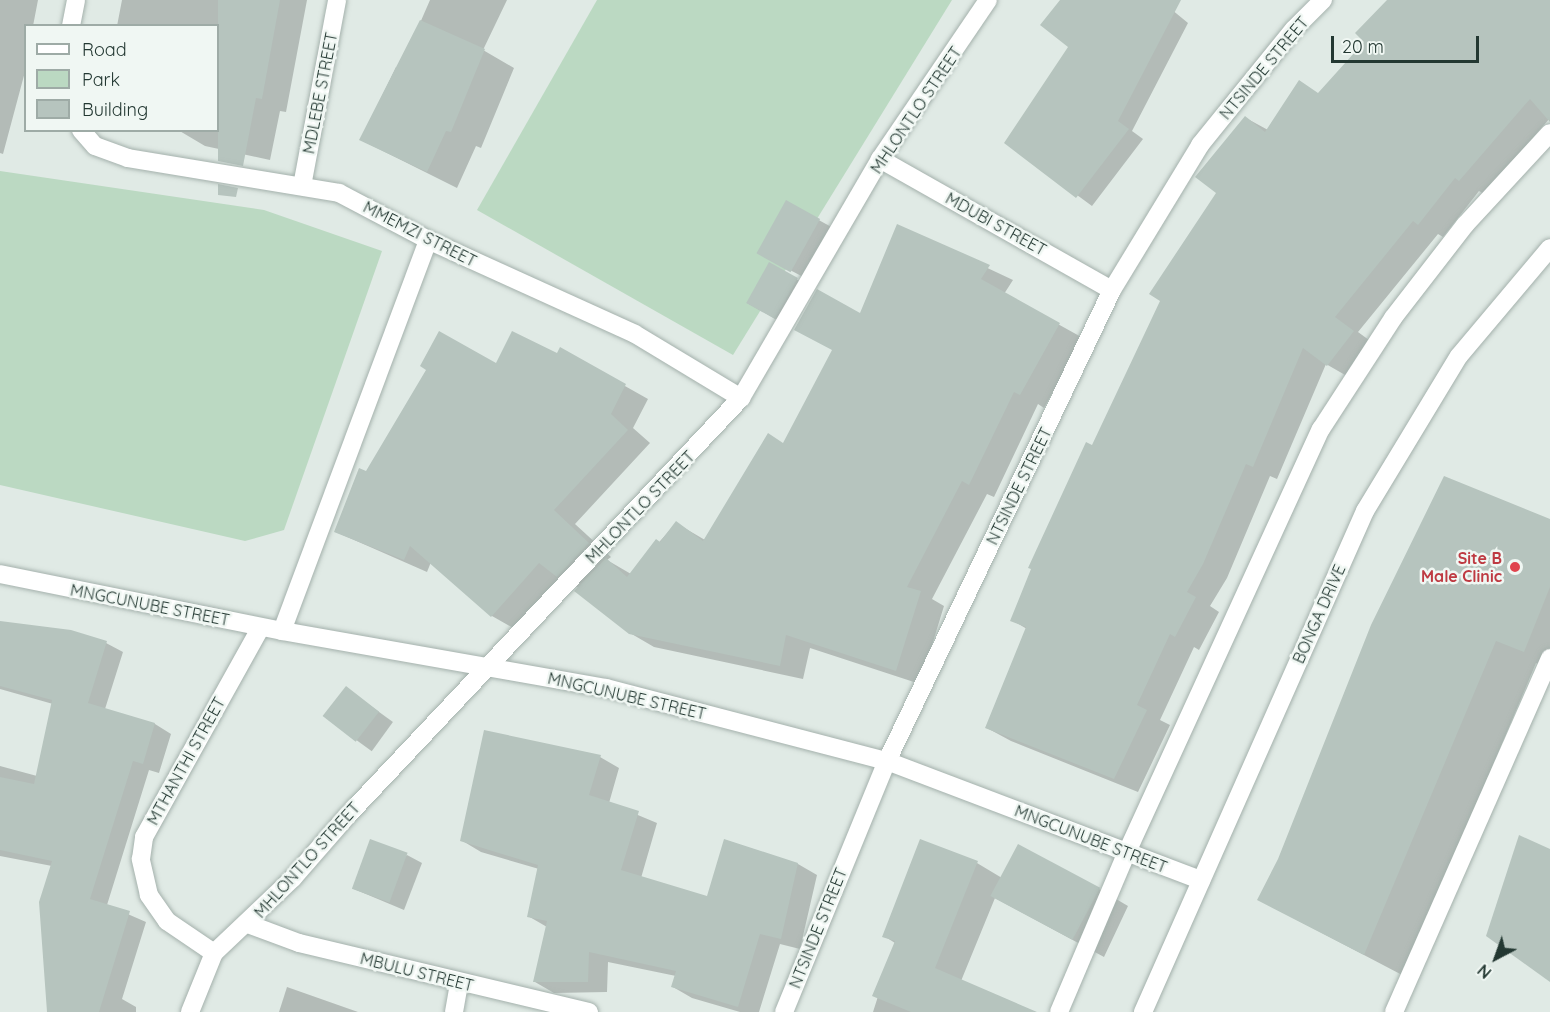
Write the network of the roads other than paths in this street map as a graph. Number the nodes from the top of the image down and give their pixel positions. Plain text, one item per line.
1 (76, 0) edge
2 (337, 0) edge
3 (988, 0) edge
4 (1323, 0) edge
5 (72, 24) edge
6 (83, 132) edge
7 (1550, 133) edge
8 (880, 159) junction
9 (302, 186) junction
10 (428, 240) junction
11 (1550, 248) edge
12 (1112, 290) junction
13 (741, 398) junction
14 (0, 574) edge
15 (261, 627) junction
16 (282, 631) junction
17 (1550, 658) edge
18 (487, 667) junction
19 (887, 761) junction
20 (1127, 852) junction
21 (1201, 880) junction
22 (248, 924) junction
23 (214, 953) junction
24 (459, 982) junction
25 (190, 1012) edge
26 (454, 1012) edge
27 (589, 1012) edge
28 (784, 1012) edge
29 (1059, 1012) edge
30 (1143, 1012) edge
31 (1394, 1012) edge

1 - 5 street
2 - 9 street, MDLEBE STREET
3 - 8 street, MHLONTLO STREET
4 - 12 street, NTSINDE STREET
6 - 9 street, MMEMZI STREET
7 - 20 street
8 - 12 street, MDUBI STREET
8 - 13 street, MHLONTLO STREET
9 - 10 street, MMEMZI STREET
10 - 13 street, MMEMZI STREET
10 - 16 street
11 - 21 street, BONGA DRIVE
12 - 19 street, NTSINDE STREET
13 - 18 street, MHLONTLO STREET
14 - 15 street, MNGCUNUBE STREET
15 - 16 street, MNGCUNUBE STREET
15 - 23 street, MTHANTHI STREET
16 - 18 street, MNGCUNUBE STREET
17 - 31 street
18 - 19 street, MNGCUNUBE STREET
18 - 22 street, MHLONTLO STREET
19 - 20 street, MNGCUNUBE STREET
19 - 28 street, NTSINDE STREET
20 - 21 street, MNGCUNUBE STREET
20 - 29 street
21 - 30 street, BONGA DRIVE
22 - 23 street, MHLONTLO STREET
22 - 24 street, MBULU STREET
23 - 25 street
24 - 26 street
24 - 27 street, MBULU STREET

